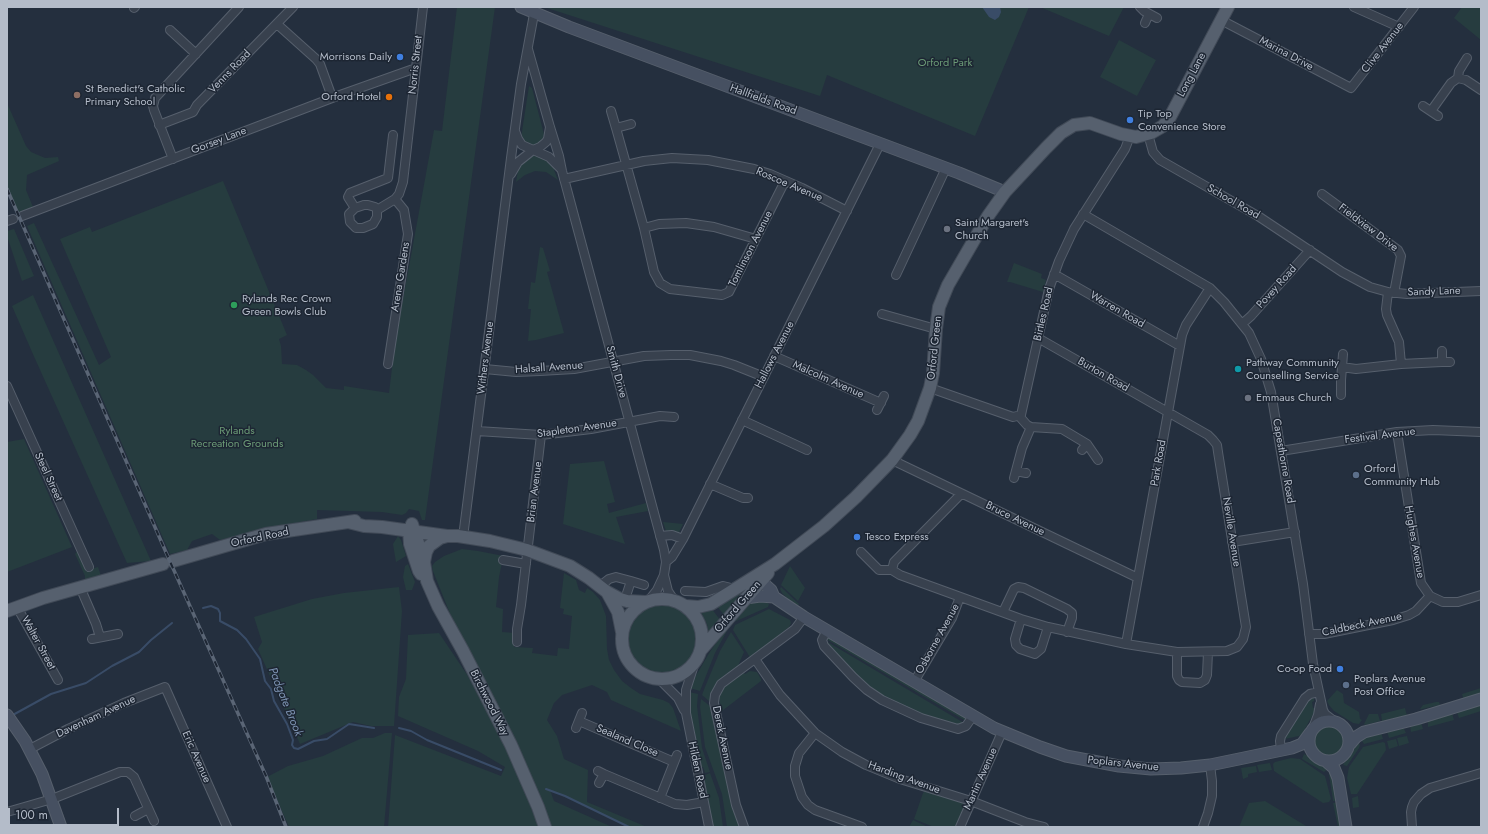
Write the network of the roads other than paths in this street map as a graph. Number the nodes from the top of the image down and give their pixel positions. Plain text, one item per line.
1 (293, 7) edge
2 (423, 7) edge
3 (521, 7) edge
4 (1140, 7) edge
5 (1228, 7) edge
6 (1354, 7) edge
7 (1414, 7) edge
8 (236, 8) edge
9 (534, 14) junction
10 (1149, 14) junction
11 (1157, 18) dead end
12 (1221, 20) junction
13 (1144, 23) dead end
14 (277, 24) junction
15 (1399, 27) junction
16 (170, 30) dead end
17 (528, 49) junction
18 (196, 54) junction
19 (1467, 58) dead end
20 (416, 68) junction
21 (1458, 78) junction
22 (521, 84) junction
23 (538, 86) junction
24 (1351, 88) joint
25 (1481, 90) edge
26 (332, 97) junction
27 (1423, 106) dead end
28 (611, 111) dead end
29 (1431, 111) junction
30 (1438, 116) dead end
31 (631, 124) dead end
32 (159, 125) junction
33 (550, 127) junction
34 (616, 128) junction
35 (515, 130) junction
36 (1148, 134) junction
37 (393, 136) dead end
38 (1130, 136) junction
39 (880, 144) junction
40 (533, 150) junction
41 (173, 159) junction
42 (626, 165) junction
43 (946, 168) junction
44 (562, 170) junction
45 (564, 179) junction
46 (509, 180) junction
47 (785, 181) junction
48 (1005, 192) junction
49 (1322, 194) dead end
50 (395, 199) junction
51 (355, 208) junction
52 (377, 210) junction
53 (846, 211) junction
54 (1084, 214) junction
55 (22, 216) dead end
56 (644, 228) junction
57 (756, 239) junction
58 (1310, 250) junction
59 (1054, 274) junction
60 (896, 275) dead end
61 (1210, 288) junction
62 (1481, 291) edge
63 (1391, 292) junction
64 (882, 314) dead end
65 (1242, 324) junction
66 (936, 329) junction
67 (1038, 338) junction
68 (1180, 346) junction
69 (1442, 351) dead end
70 (1343, 354) dead end
71 (774, 356) junction
72 (612, 361) junction
73 (388, 364) dead end
74 (1401, 364) junction
75 (1342, 368) junction
76 (485, 369) junction
77 (764, 377) junction
78 (7, 386) edge
79 (930, 388) junction
80 (1341, 395) dead end
81 (881, 403) dead end
82 (1168, 413) junction
83 (1019, 416) junction
84 (674, 417) dead end
85 (742, 420) junction
86 (629, 421) junction
87 (1031, 427) junction
88 (477, 431) junction
89 (1397, 432) junction
90 (1481, 432) edge
91 (541, 435) junction
92 (807, 450) dead end
93 (1281, 451) junction
94 (892, 460) junction
95 (1098, 460) dead end
96 (1026, 473) dead end
97 (710, 484) junction
98 (961, 494) junction
99 (748, 498) dead end
100 (412, 529) junction
101 (1294, 532) junction
102 (456, 536) junction
103 (660, 536) junction
104 (683, 539) junction
105 (1232, 542) junction
106 (527, 550) junction
107 (861, 552) dead end
108 (503, 560) dead end
109 (424, 562) junction
110 (666, 562) junction
111 (526, 564) junction
112 (775, 564) junction
113 (89, 567) dead end
114 (892, 570) junction
115 (664, 575) junction
116 (1138, 578) junction
117 (755, 580) junction
118 (428, 581) junction
119 (631, 581) junction
120 (644, 585) dead end
121 (80, 587) junction
122 (604, 589) junction
123 (735, 589) junction
124 (685, 591) dead end
125 (627, 593) dead end
126 (1481, 595) edge
127 (774, 596) junction
128 (1430, 596) junction
129 (960, 597) junction
130 (746, 598) junction
131 (674, 600) junction
132 (647, 601) junction
133 (686, 606) junction
134 (12, 609) edge
135 (1003, 612) junction
136 (804, 616) junction
137 (1021, 619) junction
138 (1048, 627) junction
139 (827, 630) junction
140 (622, 632) junction
141 (1067, 632) junction
142 (118, 634) dead end
143 (1310, 634) junction
144 (517, 642) dead end
145 (1126, 644) junction
146 (701, 650) junction
147 (1177, 652) junction
148 (1208, 652) junction
149 (755, 659) junction
150 (695, 662) junction
151 (659, 679) junction
152 (58, 680) dead end
153 (914, 682) junction
154 (165, 687) joint
155 (1319, 692) junction
156 (1481, 699) edge
157 (1320, 701) junction
158 (686, 713) junction
159 (973, 716) junction
160 (8, 717) edge
161 (579, 720) dead end
162 (1338, 723) junction
163 (1312, 731) junction
164 (1002, 732) junction
165 (1364, 732) junction
166 (815, 733) junction
167 (1350, 744) junction
168 (1292, 748) junction
169 (30, 749) junction
170 (1281, 750) junction
171 (1344, 755) junction
172 (1315, 756) junction
173 (1327, 762) junction
174 (1210, 765) junction
175 (1481, 773) edge
176 (1338, 778) junction
177 (599, 783) dead end
178 (660, 798) junction
179 (52, 800) junction
180 (971, 801) junction
181 (704, 802) junction
182 (148, 809) junction
183 (7, 812) edge
184 (135, 816) dead end
185 (154, 821) dead end
186 (61, 827) edge
187 (227, 827) edge
188 (545, 827) edge
189 (709, 827) edge
190 (744, 827) edge
191 (862, 827) edge
192 (960, 827) edge
193 (1044, 827) edge
194 (1203, 827) edge
195 (1346, 827) edge
196 (1412, 827) edge

1 - 14 street, Venns Road
2 - 20 street, Norris Street
3 - 9 street, Hallfields Road
4 - 10 street
5 - 12 main road, Long Lane
6 - 15 street
7 - 15 street, Clive Avenue
8 - 18 street
9 - 17 street, Withers Avenue
9 - 39 street, Hallfields Road
10 - 11 street
10 - 13 street
12 - 24 street, Marina Drive
12 - 36 main road, Long Lane
14 - 26 street
14 - 32 street, Venns Road
15 - 24 street, Clive Avenue
16 - 18 street
17 - 22 street, Withers Avenue
17 - 23 street, Smith Drive
18 - 32 street
19 - 21 street
20 - 26 street, Gorsey Lane
20 - 50 street, Norris Street
21 - 25 street
21 - 29 street
22 - 23 street
22 - 35 street, Withers Avenue
23 - 33 street, Smith Drive
26 - 41 street, Gorsey Lane
27 - 29 street
28 - 34 street, Tomlinson Avenue
29 - 30 street
31 - 34 street
32 - 41 street
33 - 40 street, Withers Avenue
33 - 44 street, Smith Drive
34 - 42 street, Tomlinson Avenue
35 - 40 street
35 - 46 street, Withers Avenue
36 - 38 main road
36 - 58 street, School Road
37 - 51 street
38 - 48 main road, Orford Green
38 - 54 street, Birtles Road
39 - 43 street, Hallfields Road
39 - 53 street, Hallows Avenue
40 - 44 street
40 - 46 street, Withers Avenue
41 - 55 street, Gorsey Lane
42 - 45 street, Roscoe Avenue
42 - 47 street, Roscoe Avenue
42 - 56 street, Tomlinson Avenue
43 - 48 street, Hallfields Road
43 - 60 street
44 - 45 street, Smith Drive
45 - 72 street, Smith Drive
46 - 76 street, Withers Avenue
47 - 53 street, Roscoe Avenue
47 - 57 street, Tomlinson Avenue
48 - 66 main road, Orford Green
49 - 63 street, Fieldview Drive
50 - 52 street
50 - 73 street, Arena Gardens
51 - 52 street
51 - 52 street
53 - 71 street, Hallows Avenue
54 - 59 street, Birtles Road
54 - 61 street, Capesthorne Road
56 - 57 street
56 - 57 street, Tomlinson Avenue
58 - 63 street, School Road
58 - 65 street, Povey Road
59 - 67 street, Birtles Road
59 - 68 street, Warren Road
61 - 65 street, Capesthorne Road
61 - 68 street, Park Road
62 - 63 street, Sandy Lane
63 - 74 street, Fieldview Drive
64 - 66 street
65 - 93 street, Capesthorne Road
66 - 79 main road, Orford Green
67 - 82 street, Burton Road
67 - 83 street, Birtles Road
68 - 82 street, Park Road
69 - 74 street
70 - 75 street
71 - 77 street, Hallows Avenue
71 - 81 street, Malcolm Avenue
72 - 76 street, Halsall Avenue
72 - 77 street, Halsall Avenue
72 - 86 street, Smith Drive
74 - 75 street
75 - 80 street
76 - 88 street, Withers Avenue
77 - 85 street, Hallows Avenue
78 - 113 street, Steel Street
79 - 83 street
79 - 94 main road, Orford Green
82 - 105 street, Neville Avenue
82 - 116 street, Park Road
83 - 87 street
84 - 86 street, Stapleton Avenue
85 - 92 street
85 - 97 street, Hallows Avenue
86 - 91 street, Stapleton Avenue
86 - 103 street, Smith Drive
87 - 95 street
87 - 96 street
88 - 91 street, Stapleton Avenue
88 - 102 street, Withers Avenue
89 - 90 street, Festival Avenue
89 - 93 street, Festival Avenue
89 - 128 street, Hughes Avenue
91 - 106 street, Brian Avenue
93 - 101 street, Capesthorne Road
94 - 98 street, Bruce Avenue
94 - 112 main road, Orford Green
97 - 99 street
97 - 104 street, Hallows Avenue
98 - 114 street
98 - 116 street, Bruce Avenue
100 - 102 main road, Orford Road
100 - 109 main road, Birchwood Way
100 - 118 main road, Birchwood Way
100 - 121 main road, Orford Road
101 - 105 street
101 - 143 street, Capesthorne Road
102 - 106 main road, Orford Road
102 - 109 main road
103 - 104 street
103 - 110 street, Smith Drive
104 - 110 street, Hallows Avenue
105 - 148 street, Neville Avenue
106 - 111 street, Brian Avenue
106 - 122 main road, Orford Road
107 - 114 street, Neville Avenue
108 - 111 street
109 - 118 main road, Birchwood Way
110 - 115 street, Smith Drive
111 - 144 street, Brian Avenue
112 - 117 main road, Orford Green
112 - 127 street
114 - 129 street, Neville Avenue
115 - 131 street, Smith Drive
115 - 132 street, Smith Drive
116 - 145 street, Park Road
117 - 123 main road, Orford Green
117 - 127 street, Poplars Avenue
117 - 130 main road, Orford Green
118 - 188 main road, Birchwood Way
119 - 120 street
119 - 122 street
119 - 125 street
121 - 134 main road, Orford Road
121 - 142 street
122 - 132 main road, Orford Road
122 - 140 main road, Orford Road
123 - 124 street, Orford Green
123 - 133 main road, Orford Green
126 - 128 street
127 - 130 street
127 - 136 street, Poplars Avenue
128 - 143 street, Caldbeck Avenue
129 - 135 street, Neville Avenue
129 - 153 street, Osborne Avenue
130 - 146 main road, Orford Green
131 - 132 main road
131 - 133 main road
132 - 140 main road
133 - 146 main road
134 - 152 street, Walter Street
135 - 137 street, Neville Avenue
135 - 141 street
136 - 139 street, Poplars Avenue
136 - 149 street, Derek Avenue
137 - 138 street, Neville Avenue
137 - 138 street
138 - 141 street, Neville Avenue
139 - 153 street, Poplars Avenue
139 - 159 street
140 - 151 main road
141 - 145 street, Neville Avenue
143 - 155 street, Capesthorne Road
145 - 147 street, Neville Avenue
146 - 150 main road
147 - 148 street, Neville Avenue
147 - 148 street
149 - 166 street, Harding Avenue
149 - 190 street, Derek Avenue
150 - 151 main road
150 - 158 street, Hilden Road
151 - 158 street, Hilden Road
153 - 159 street, Poplars Avenue
154 - 169 street, Davenham Avenue
154 - 187 street, Eric Avenue
155 - 157 street, Capesthorne Road
155 - 170 street
156 - 165 street
157 - 162 street, Capesthorne Road
157 - 163 street, Capesthorne Road
158 - 181 street, Hilden Road
159 - 164 street, Poplars Avenue
160 - 169 street
161 - 178 street, Sealand Close
162 - 163 street
162 - 165 street
162 - 167 street
163 - 168 street, Poplars Avenue
163 - 172 street
164 - 174 street, Poplars Avenue
164 - 180 street, Martin Avenue
165 - 167 street
166 - 180 street, Harding Avenue
166 - 191 street
167 - 171 street
168 - 170 street, Poplars Avenue
168 - 172 street, Poplars Avenue
169 - 179 street
170 - 174 street, Poplars Avenue
171 - 173 street
171 - 176 street
172 - 173 street
173 - 176 street
174 - 194 street
175 - 196 street
176 - 195 street
177 - 178 street
178 - 181 street
179 - 182 street
179 - 183 street
179 - 186 street
180 - 192 street, Martin Avenue
180 - 193 street, Harding Avenue
181 - 189 street, Hilden Road
182 - 184 street
182 - 185 street

